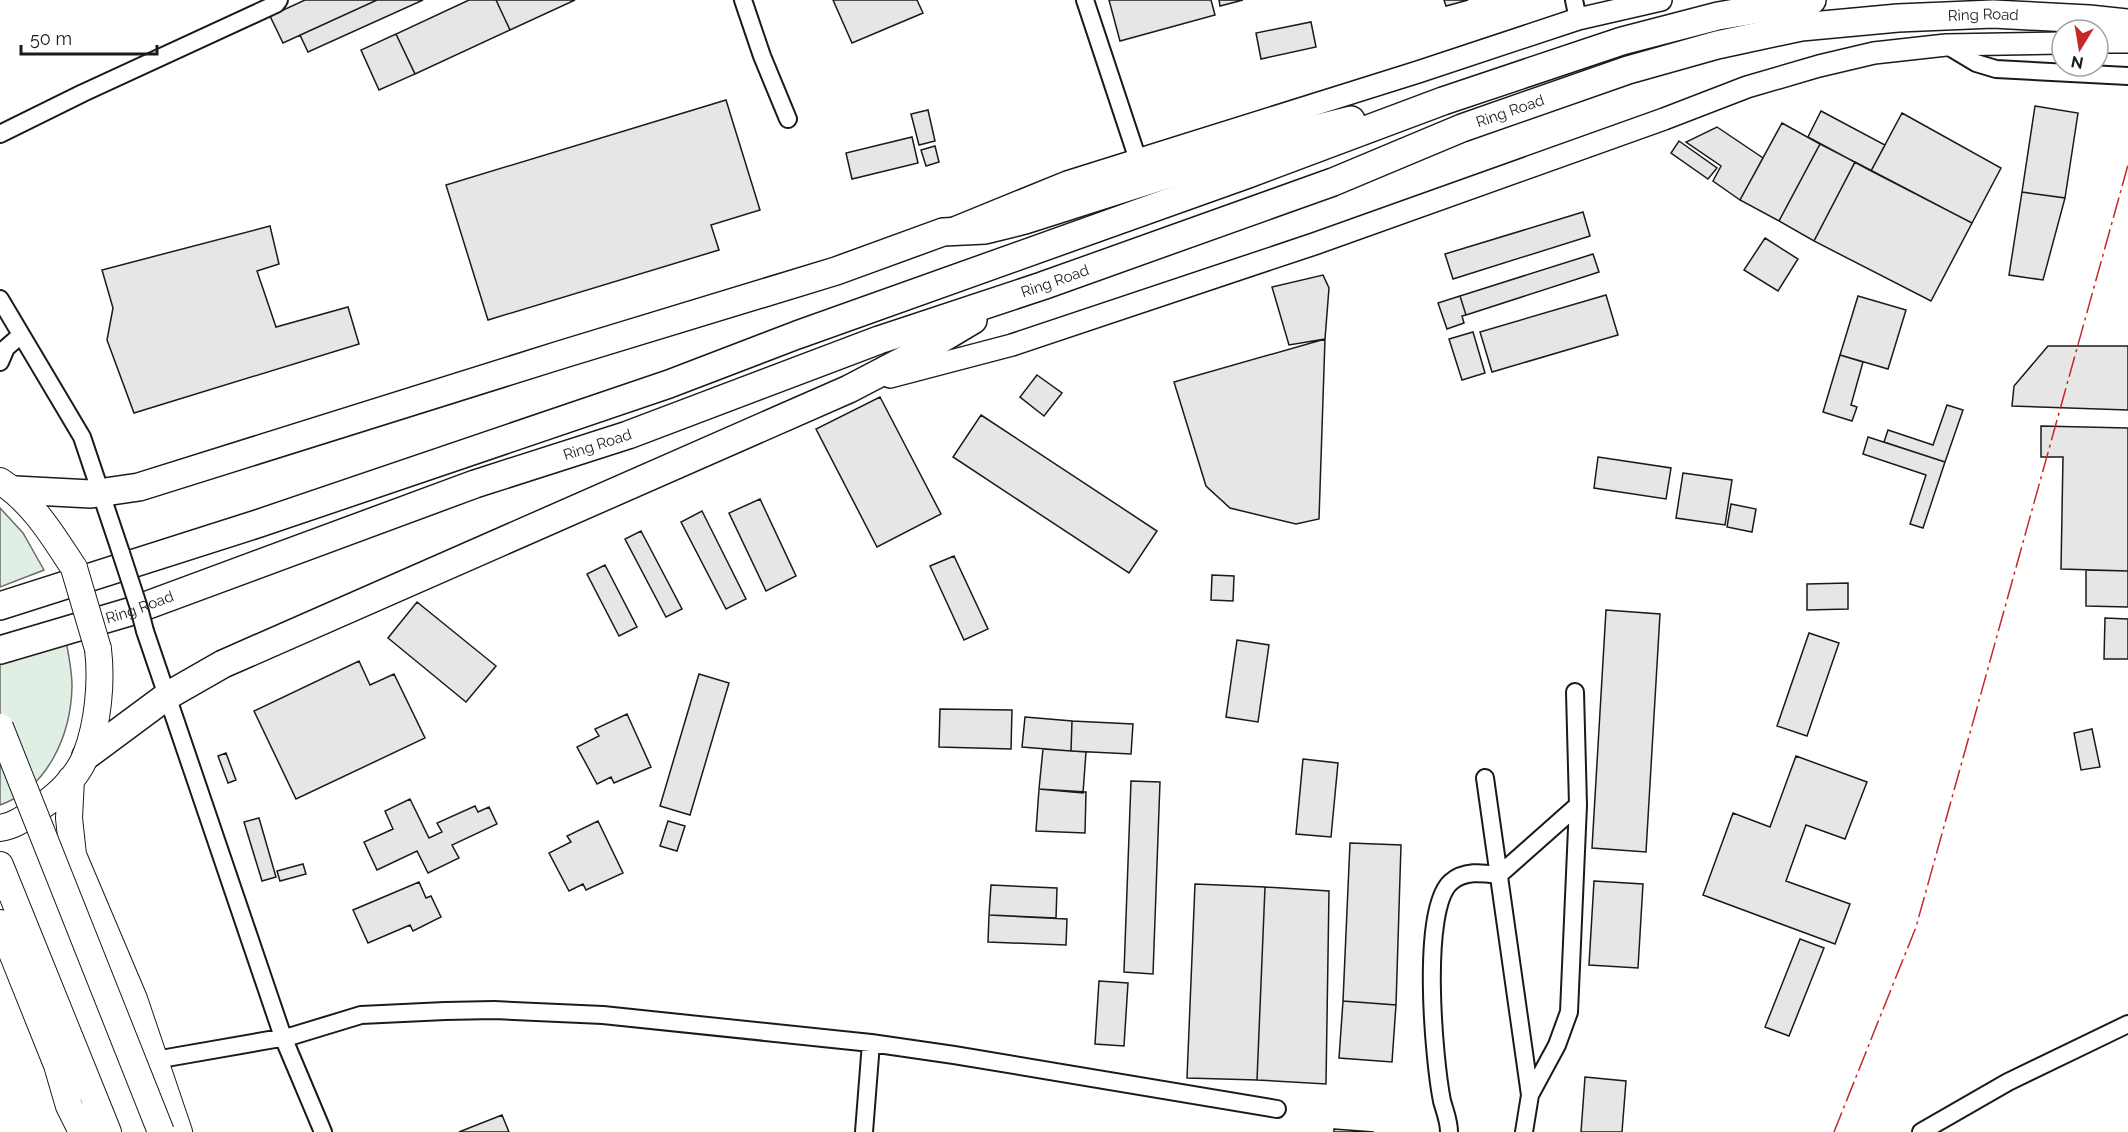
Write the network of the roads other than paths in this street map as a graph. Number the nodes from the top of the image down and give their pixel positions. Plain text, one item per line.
1 (279, 0) edge
2 (743, 0) edge
3 (1085, 0) edge
4 (1661, 0) edge
5 (1812, 0) edge
6 (1576, 9) edge
7 (2128, 23) edge
8 (2110, 42) edge
9 (2128, 42) edge
10 (2050, 43) edge
11 (1946, 45) junction
12 (2128, 76) edge
13 (1443, 101) junction
14 (788, 119) dead end
15 (0, 134) edge
16 (1138, 160) junction
17 (943, 232) junction
18 (1018, 293) junction
19 (0, 299) edge
20 (21, 335) junction
21 (0, 362) edge
22 (849, 388) junction
23 (7, 486) edge
24 (101, 494) junction
25 (0, 606) edge
26 (0, 650) edge
27 (1575, 692) dead end
28 (167, 696) junction
29 (0, 727) edge
30 (86, 756) junction
31 (1485, 778) dead end
32 (70, 779) junction
33 (1578, 804) junction
34 (0, 828) edge
35 (0, 865) edge
36 (1499, 874) junction
37 (0, 923) edge
38 (2128, 1024) edge
39 (284, 1037) junction
40 (871, 1043) junction
41 (155, 1060) junction
42 (1530, 1095) junction
43 (1277, 1109) dead end
44 (82, 1132) edge
45 (108, 1132) edge
46 (161, 1132) edge
47 (179, 1132) edge
48 (323, 1132) edge
49 (864, 1132) edge
50 (1449, 1132) edge
51 (1524, 1132) edge
52 (1921, 1132) edge

1 - 15 street
2 - 14 street
3 - 16 street
4 - 6 street
5 - 13 highway, Ring Road
6 - 16 street
7 - 18 highway, Ring Road
8 - 9 street
10 - 11 street
11 - 12 street
11 - 22 street
13 - 17 highway
13 - 25 highway, Ring Road
16 - 17 street
17 - 24 highway
18 - 22 highway
18 - 26 highway, Ring Road
19 - 20 street
20 - 21 street
20 - 24 street
22 - 28 highway
23 - 24 highway
23 - 30 main road, bridge
24 - 28 street, bridge
27 - 33 street
28 - 30 highway
28 - 39 street
29 - 46 main road, bridge
30 - 32 main road
31 - 36 street
32 - 34 main road
32 - 41 main road
33 - 36 street
33 - 42 street
35 - 45 main road
36 - 42 street
36 - 50 street
37 - 44 main road
38 - 52 street
39 - 40 street
39 - 41 street
39 - 48 street
40 - 43 street
40 - 49 street
41 - 47 main road
42 - 51 street

